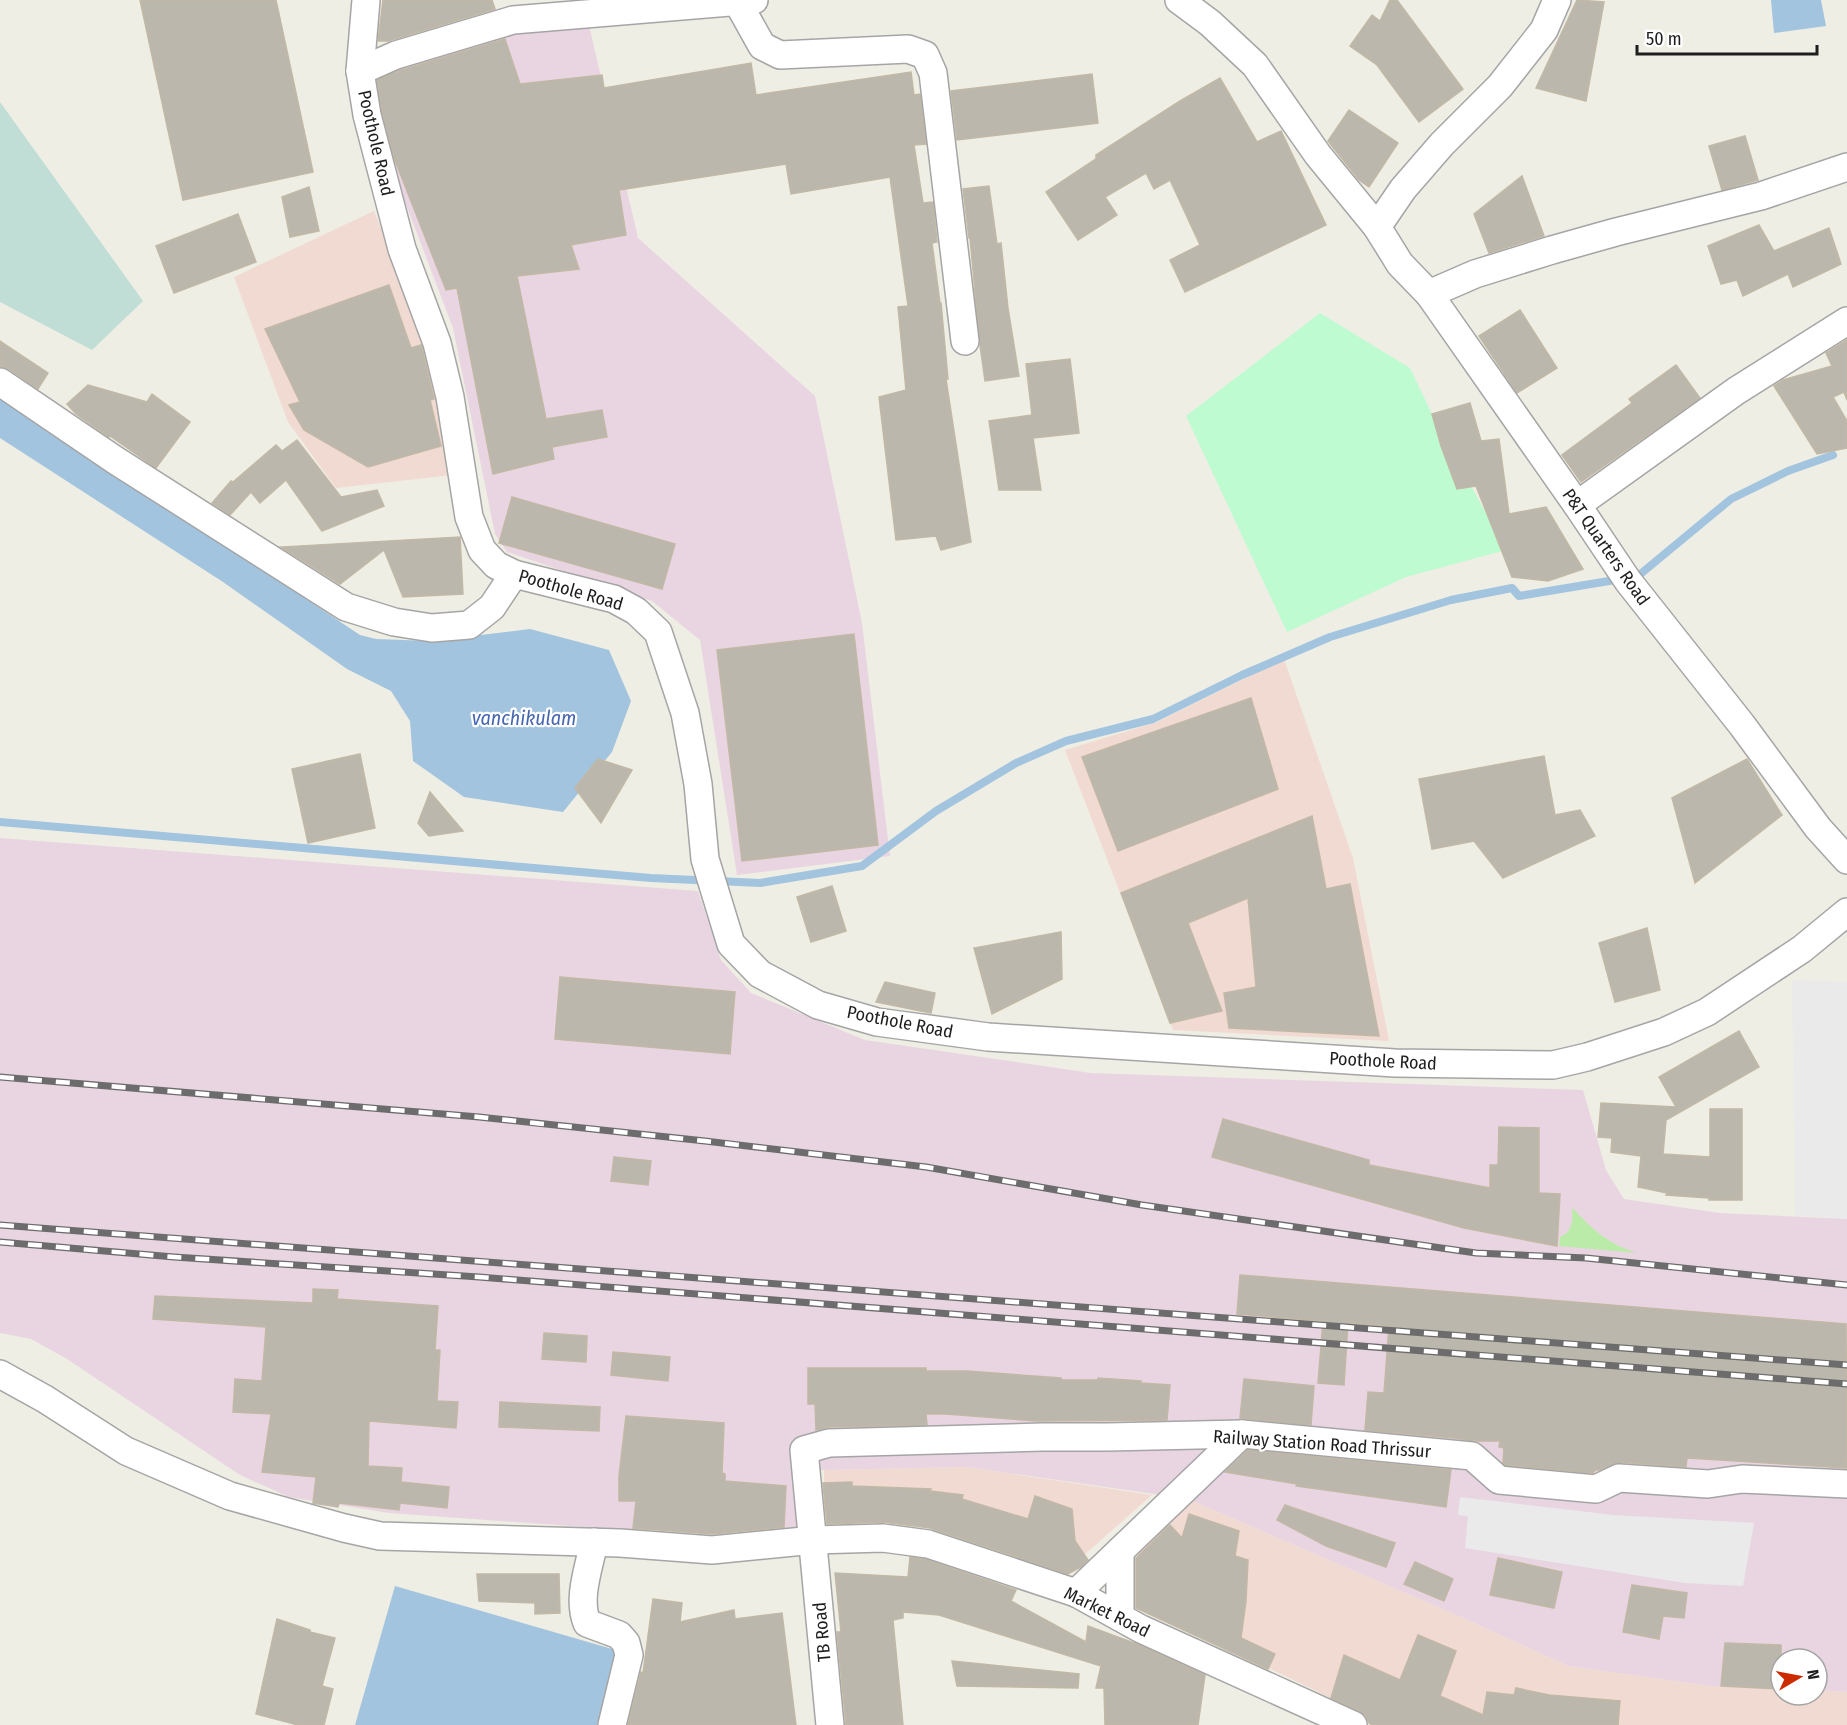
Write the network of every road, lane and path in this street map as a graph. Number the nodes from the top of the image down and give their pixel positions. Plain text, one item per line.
1 (366, 0) edge
2 (1179, 0) edge
3 (1557, 0) edge
4 (748, 1) edge
5 (360, 71) junction
6 (1847, 166) edge
7 (1377, 226) junction
8 (1429, 294) junction
9 (1847, 321) edge
10 (965, 341) dead end
11 (0, 382) edge
12 (1577, 505) junction
13 (514, 574) junction
14 (1847, 860) edge
15 (1847, 912) edge
16 (0, 1374) edge
17 (1242, 1434) junction
18 (1847, 1484) edge
19 (814, 1540) junction
20 (594, 1542) junction
21 (1120, 1551) junction
22 (1076, 1593) junction
23 (1120, 1617) junction
24 (612, 1725) edge
25 (830, 1725) edge
26 (1353, 1725) edge

1 - 5 street, Poothole Road
2 - 7 street, P&T Quarters Road
3 - 7 street
4 - 5 street
4 - 10 street
5 - 13 street, Poothole Road
6 - 8 street
7 - 8 street, P&T Quarters Road
8 - 12 street, P&T Quarters Road
9 - 12 street
11 - 13 street
12 - 14 street, P&T Quarters Road
13 - 15 street, Poothole Road
16 - 20 street, Market Road
17 - 18 street, Railway Station Road Thrissur
17 - 19 street, Railway Station Road Thrissur
17 - 21 street
19 - 20 street, Market Road
19 - 22 street, Market Road
19 - 25 street, TB Road
20 - 24 street
21 - 22 street
21 - 23 street
22 - 23 street, Market Road
23 - 26 street, Market Road

